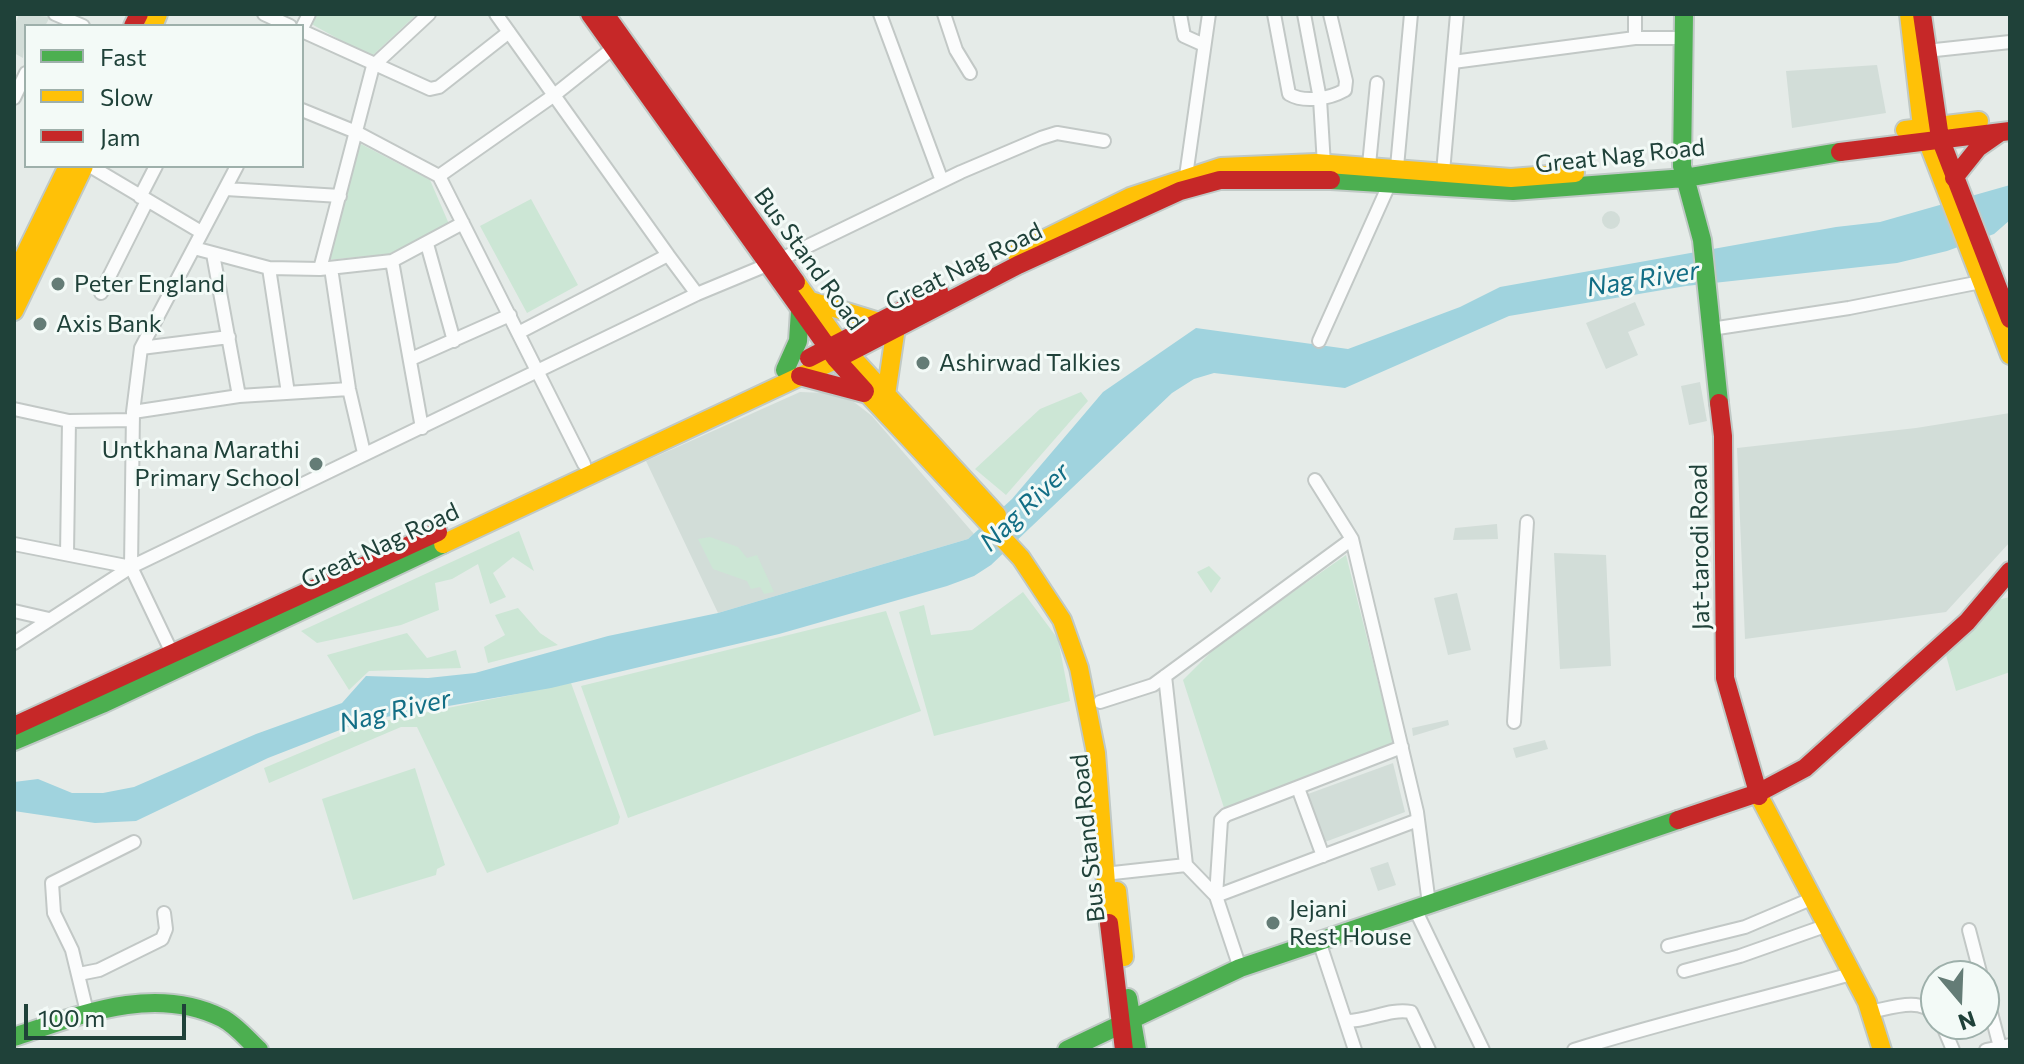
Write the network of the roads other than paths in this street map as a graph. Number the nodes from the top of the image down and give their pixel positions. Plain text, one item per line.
1 (55, 14) edge
2 (264, 14) edge
3 (429, 14) edge
4 (496, 14) edge
5 (590, 14) edge
6 (605, 14) edge
7 (880, 14) edge
8 (944, 14) edge
9 (1180, 14) edge
10 (1209, 14) edge
11 (1274, 14) edge
12 (1304, 14) edge
13 (1330, 14) edge
14 (1411, 14) edge
15 (1457, 14) edge
16 (1635, 14) edge
17 (1684, 14) edge
18 (1909, 14) edge
19 (1922, 14) edge
20 (78, 24) edge
21 (286, 24) edge
22 (304, 31) edge
23 (509, 32) junction
24 (1635, 38) junction
25 (1683, 38) junction
26 (2010, 42) edge
27 (618, 44) junction
28 (1204, 45) junction
29 (1926, 51) junction
30 (1453, 62) junction
31 (373, 66) junction
32 (970, 73) dead end
33 (24, 77) edge
34 (1377, 83) dead end
35 (553, 96) junction
36 (14, 98) edge
37 (1320, 99) junction
38 (304, 111) edge
39 (2007, 127) edge
40 (356, 132) junction
41 (1931, 132) junction
42 (1104, 141) dead end
43 (1324, 165) junction
44 (1369, 165) junction
45 (67, 168) edge
46 (86, 168) edge
47 (90, 168) edge
48 (155, 168) edge
49 (236, 168) edge
50 (1443, 172) junction
51 (1683, 172) junction
52 (439, 176) junction
53 (1186, 176) junction
54 (1394, 176) junction
55 (942, 181) junction
56 (1952, 185) junction
57 (226, 189) junction
58 (340, 196) junction
59 (144, 199) junction
60 (463, 223) junction
61 (201, 232) junction
62 (427, 244) junction
63 (194, 248) junction
64 (213, 254) junction
65 (668, 255) junction
66 (392, 261) junction
67 (773, 262) junction
68 (269, 268) junction
69 (326, 269) junction
70 (14, 277) edge
71 (1986, 281) junction
72 (101, 293) dead end
73 (697, 294) junction
74 (806, 306) junction
75 (14, 311) edge
76 (510, 315) junction
77 (2010, 319) edge
78 (876, 321) junction
79 (896, 327) junction
80 (1711, 329) junction
81 (518, 333) junction
82 (229, 337) junction
83 (454, 341) junction
84 (1319, 341) dead end
85 (141, 348) junction
86 (838, 351) junction
87 (2010, 355) edge
88 (411, 359) junction
89 (537, 371) junction
90 (792, 373) junction
91 (349, 389) junction
92 (288, 393) junction
93 (876, 394) junction
94 (239, 396) junction
95 (14, 409) edge
96 (133, 416) junction
97 (69, 421) junction
98 (422, 428) junction
99 (364, 453) junction
100 (584, 464) junction
101 (1315, 480) dead end
102 (1527, 522) dead end
103 (1352, 539) junction
104 (1012, 540) junction
105 (14, 544) edge
106 (67, 554) junction
107 (131, 567) junction
108 (2010, 571) edge
109 (14, 611) edge
110 (49, 619) junction
111 (14, 643) edge
112 (173, 655) junction
113 (1165, 676) junction
114 (1100, 702) junction
115 (1514, 722) dead end
116 (14, 726) edge
117 (14, 741) edge
118 (1402, 747) junction
119 (1298, 788) junction
120 (1758, 793) junction
121 (1418, 820) junction
122 (134, 842) dead end
123 (1323, 856) junction
124 (1186, 865) junction
125 (1110, 874) junction
126 (1216, 896) junction
127 (1811, 899) junction
128 (1422, 906) junction
129 (164, 913) dead end
130 (1825, 926) junction
131 (1969, 930) dead end
132 (1319, 941) junction
133 (1668, 946) dead end
134 (1977, 960) edge
135 (1240, 968) junction
136 (1684, 971) dead end
137 (79, 974) junction
138 (1851, 974) junction
139 (1920, 1006) edge
140 (87, 1012) junction
141 (1870, 1012) junction
142 (1347, 1021) junction
143 (1124, 1022) junction
144 (14, 1037) edge
145 (2005, 1046) edge
146 (1879, 1049) edge
147 (259, 1050) edge
148 (1067, 1050) edge
149 (1124, 1050) edge
150 (1137, 1050) edge
151 (1355, 1050) edge
152 (1429, 1050) edge
153 (1483, 1050) edge
154 (1574, 1050) edge
155 (1986, 1050) edge

1 - 20 street
2 - 21 street
3 - 31 street
4 - 23 street
5 - 27 main road
6 - 27 main road, Bus Stand Road
7 - 55 street
8 - 32 street
9 - 28 street
10 - 28 street
11 - 37 street
12 - 37 street
13 - 37 street
14 - 54 street
15 - 30 street
16 - 24 street
17 - 25 main road, Jat-tarodi Road
18 - 41 main road
19 - 29 main road
22 - 31 street
23 - 31 street
23 - 35 street
24 - 25 street
24 - 30 street
25 - 51 main road, Jat-tarodi Road
26 - 29 street
27 - 35 street
27 - 67 main road, Bus Stand Road
28 - 53 street
29 - 41 main road
30 - 50 street
31 - 40 street
33 - 36 street
34 - 44 street
35 - 52 street
35 - 65 street
37 - 43 street
38 - 40 street
39 - 41 main road, Great Nag Road
39 - 56 main road
40 - 52 street
40 - 58 street
41 - 51 main road, Great Nag Road
41 - 56 main road
42 - 55 street
43 - 44 main road, Great Nag Road
43 - 53 main road, Great Nag Road
44 - 54 main road, Great Nag Road
45 - 70 main road
46 - 75 main road
47 - 59 street
48 - 59 street
49 - 57 street
50 - 51 main road, Great Nag Road
50 - 54 main road, Great Nag Road
51 - 54 main road, Great Nag Road
51 - 80 main road, Jat-tarodi Road
52 - 60 street
53 - 78 main road, Great Nag Road
54 - 79 main road, Great Nag Road
54 - 84 street
55 - 67 street
56 - 71 main road
57 - 58 street
57 - 61 street
58 - 69 street
59 - 61 street
59 - 72 street
60 - 62 street
60 - 76 street
61 - 63 street
62 - 66 street
62 - 83 street
63 - 64 street
63 - 85 street
64 - 68 street
64 - 82 street
65 - 73 street
65 - 81 street
66 - 69 street
66 - 88 street
67 - 73 street
67 - 74 main road, Bus Stand Road
68 - 69 street
68 - 92 street
69 - 91 street
71 - 77 main road
71 - 80 street
71 - 87 main road
73 - 89 street
74 - 78 main road
74 - 86 main road, Bus Stand Road
74 - 90 main road
76 - 81 street
76 - 83 street
78 - 86 main road, Great Nag Road
79 - 86 main road, Great Nag Road
79 - 93 main road
80 - 120 main road, Jat-tarodi Road
81 - 89 street
82 - 85 street
82 - 94 street
83 - 88 street
85 - 96 street
86 - 90 main road, Great Nag Road
86 - 93 main road, Bus Stand Road
88 - 98 street
89 - 98 street
89 - 100 street
90 - 93 main road
90 - 100 main road, Great Nag Road
90 - 117 main road, Great Nag Road
91 - 92 street
91 - 99 street
92 - 94 street
93 - 104 main road, Bus Stand Road
94 - 96 street
95 - 97 street
96 - 97 street
96 - 107 street
97 - 106 street
98 - 99 street
99 - 107 street
100 - 112 main road, Great Nag Road
101 - 103 street
102 - 115 street
103 - 113 street
103 - 118 street
104 - 114 main road, Bus Stand Road
104 - 125 main road
105 - 106 street
106 - 107 street
107 - 110 street
107 - 112 street
108 - 120 main road
109 - 110 street
110 - 111 street
112 - 116 main road, Great Nag Road
113 - 114 street
113 - 124 street
114 - 125 main road, Bus Stand Road
118 - 119 street
118 - 121 street
119 - 123 street
119 - 126 street
120 - 127 main road, Jat-tarodi Road
120 - 128 main road
121 - 123 street
121 - 128 street
122 - 137 street
123 - 126 street
124 - 125 street
124 - 126 street
125 - 143 main road, Bus Stand Road
126 - 135 street
127 - 130 main road, Jat-tarodi Road
127 - 133 street
128 - 132 main road
128 - 153 street
129 - 137 street
130 - 136 street
130 - 138 main road, Jat-tarodi Road
131 - 134 street
132 - 135 main road
132 - 142 street
135 - 143 main road
137 - 140 street
138 - 141 main road, Jat-tarodi Road
138 - 154 street
139 - 141 street
140 - 144 main road
140 - 147 main road
141 - 146 main road, Jat-tarodi Road
142 - 151 street
142 - 152 street
143 - 148 main road
143 - 149 main road
143 - 150 main road, Bus Stand Road
145 - 155 street

